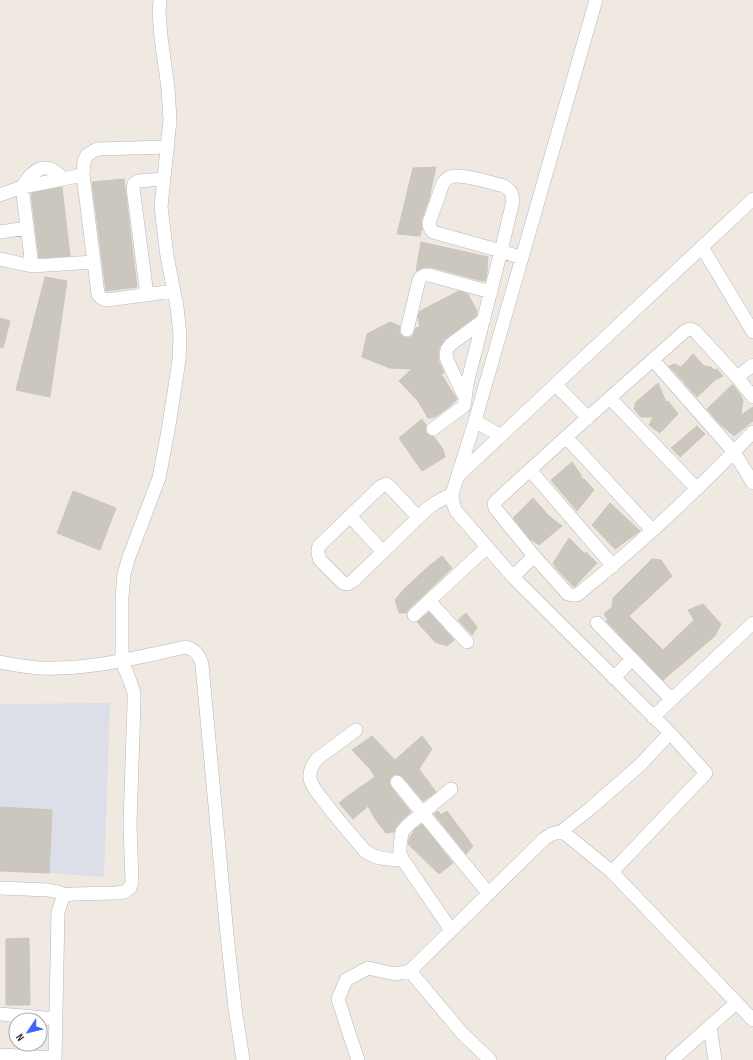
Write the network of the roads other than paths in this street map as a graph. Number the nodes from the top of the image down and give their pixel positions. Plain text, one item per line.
1 (160, 0) edge
2 (596, 0) edge
3 (168, 147) junction
4 (84, 175) junction
5 (164, 179) junction
6 (22, 187) junction
7 (0, 195) edge
8 (753, 199) edge
9 (27, 228) junction
10 (0, 232) edge
11 (702, 247) junction
12 (501, 251) junction
13 (522, 258) junction
14 (0, 259) edge
15 (94, 262) junction
16 (32, 266) junction
17 (174, 291) junction
18 (491, 292) junction
19 (147, 294) junction
20 (484, 320) junction
21 (407, 330) dead end
22 (753, 332) edge
23 (653, 360) junction
24 (753, 365) edge
25 (737, 378) junction
26 (556, 385) junction
27 (753, 397) edge
28 (465, 398) junction
29 (610, 398) junction
30 (588, 418) junction
31 (475, 421) junction
32 (433, 429) dead end
33 (753, 432) edge
34 (501, 436) junction
35 (566, 437) junction
36 (734, 452) junction
37 (530, 470) junction
38 (458, 477) junction
39 (753, 483) edge
40 (697, 489) junction
41 (452, 494) junction
42 (350, 516) junction
43 (418, 518) junction
44 (652, 530) junction
45 (487, 546) junction
46 (383, 552) junction
47 (534, 556) junction
48 (613, 566) junction
49 (513, 577) junction
50 (429, 601) junction
51 (414, 615) dead end
52 (597, 623) dead end
53 (753, 623) edge
54 (467, 642) dead end
55 (632, 659) junction
56 (122, 661) junction
57 (0, 662) edge
58 (614, 678) junction
59 (671, 699) junction
60 (653, 717) junction
61 (356, 730) dead end
62 (670, 733) junction
63 (396, 782) dead end
64 (451, 789) dead end
65 (421, 814) junction
66 (562, 831) junction
67 (403, 860) junction
68 (612, 872) junction
69 (0, 888) edge
70 (489, 894) junction
71 (65, 895) junction
72 (451, 930) junction
73 (410, 971) junction
74 (736, 1003) junction
75 (0, 1014) edge
76 (56, 1019) junction
77 (753, 1020) edge
78 (710, 1026) junction
79 (0, 1055) edge
80 (55, 1059) edge
81 (243, 1060) edge
82 (358, 1060) edge
83 (490, 1060) edge
84 (672, 1060) edge
85 (715, 1060) edge

1 - 3 lane
2 - 13 lane
3 - 4 lane
3 - 5 lane
4 - 6 lane
4 - 15 lane
5 - 17 lane
5 - 19 lane
6 - 7 lane
6 - 9 lane
8 - 11 lane
9 - 10 lane
9 - 16 lane
11 - 22 lane
11 - 26 lane
12 - 12 lane
12 - 13 lane
12 - 18 lane
13 - 31 lane
14 - 16 lane
15 - 16 lane
15 - 19 lane
17 - 19 lane
17 - 56 lane
18 - 20 lane
18 - 21 lane
20 - 28 lane
20 - 28 lane
23 - 25 lane
23 - 29 lane
23 - 36 lane
24 - 25 lane
25 - 27 lane
26 - 30 lane
26 - 34 lane
28 - 32 lane
29 - 30 lane
29 - 40 lane
30 - 35 lane
31 - 34 lane
31 - 38 lane
33 - 36 lane
34 - 38 lane
35 - 37 lane
35 - 44 lane
36 - 39 lane
36 - 40 lane
37 - 47 lane
37 - 48 lane
38 - 41 lane
40 - 44 lane
41 - 43 lane
41 - 45 lane
42 - 43 lane
42 - 46 lane
42 - 46 lane
43 - 46 lane
44 - 48 lane
45 - 49 lane
45 - 50 lane
47 - 48 lane
47 - 49 lane
49 - 58 lane
50 - 51 lane
50 - 54 lane
52 - 55 lane
53 - 59 lane
55 - 58 lane
55 - 59 lane
56 - 57 lane
56 - 71 lane
56 - 81 lane
58 - 60 lane
59 - 60 lane
60 - 62 lane
61 - 67 lane
62 - 66 lane
62 - 68 lane
63 - 65 lane
64 - 65 lane
65 - 67 lane
65 - 70 lane
66 - 68 lane
66 - 70 lane
67 - 72 lane
68 - 74 lane
69 - 71 lane
70 - 72 lane
71 - 76 lane
72 - 73 lane
73 - 82 lane
73 - 83 lane
74 - 77 lane
74 - 78 lane
75 - 76 lane
76 - 80 lane
78 - 84 lane
78 - 85 lane
79 - 80 lane

